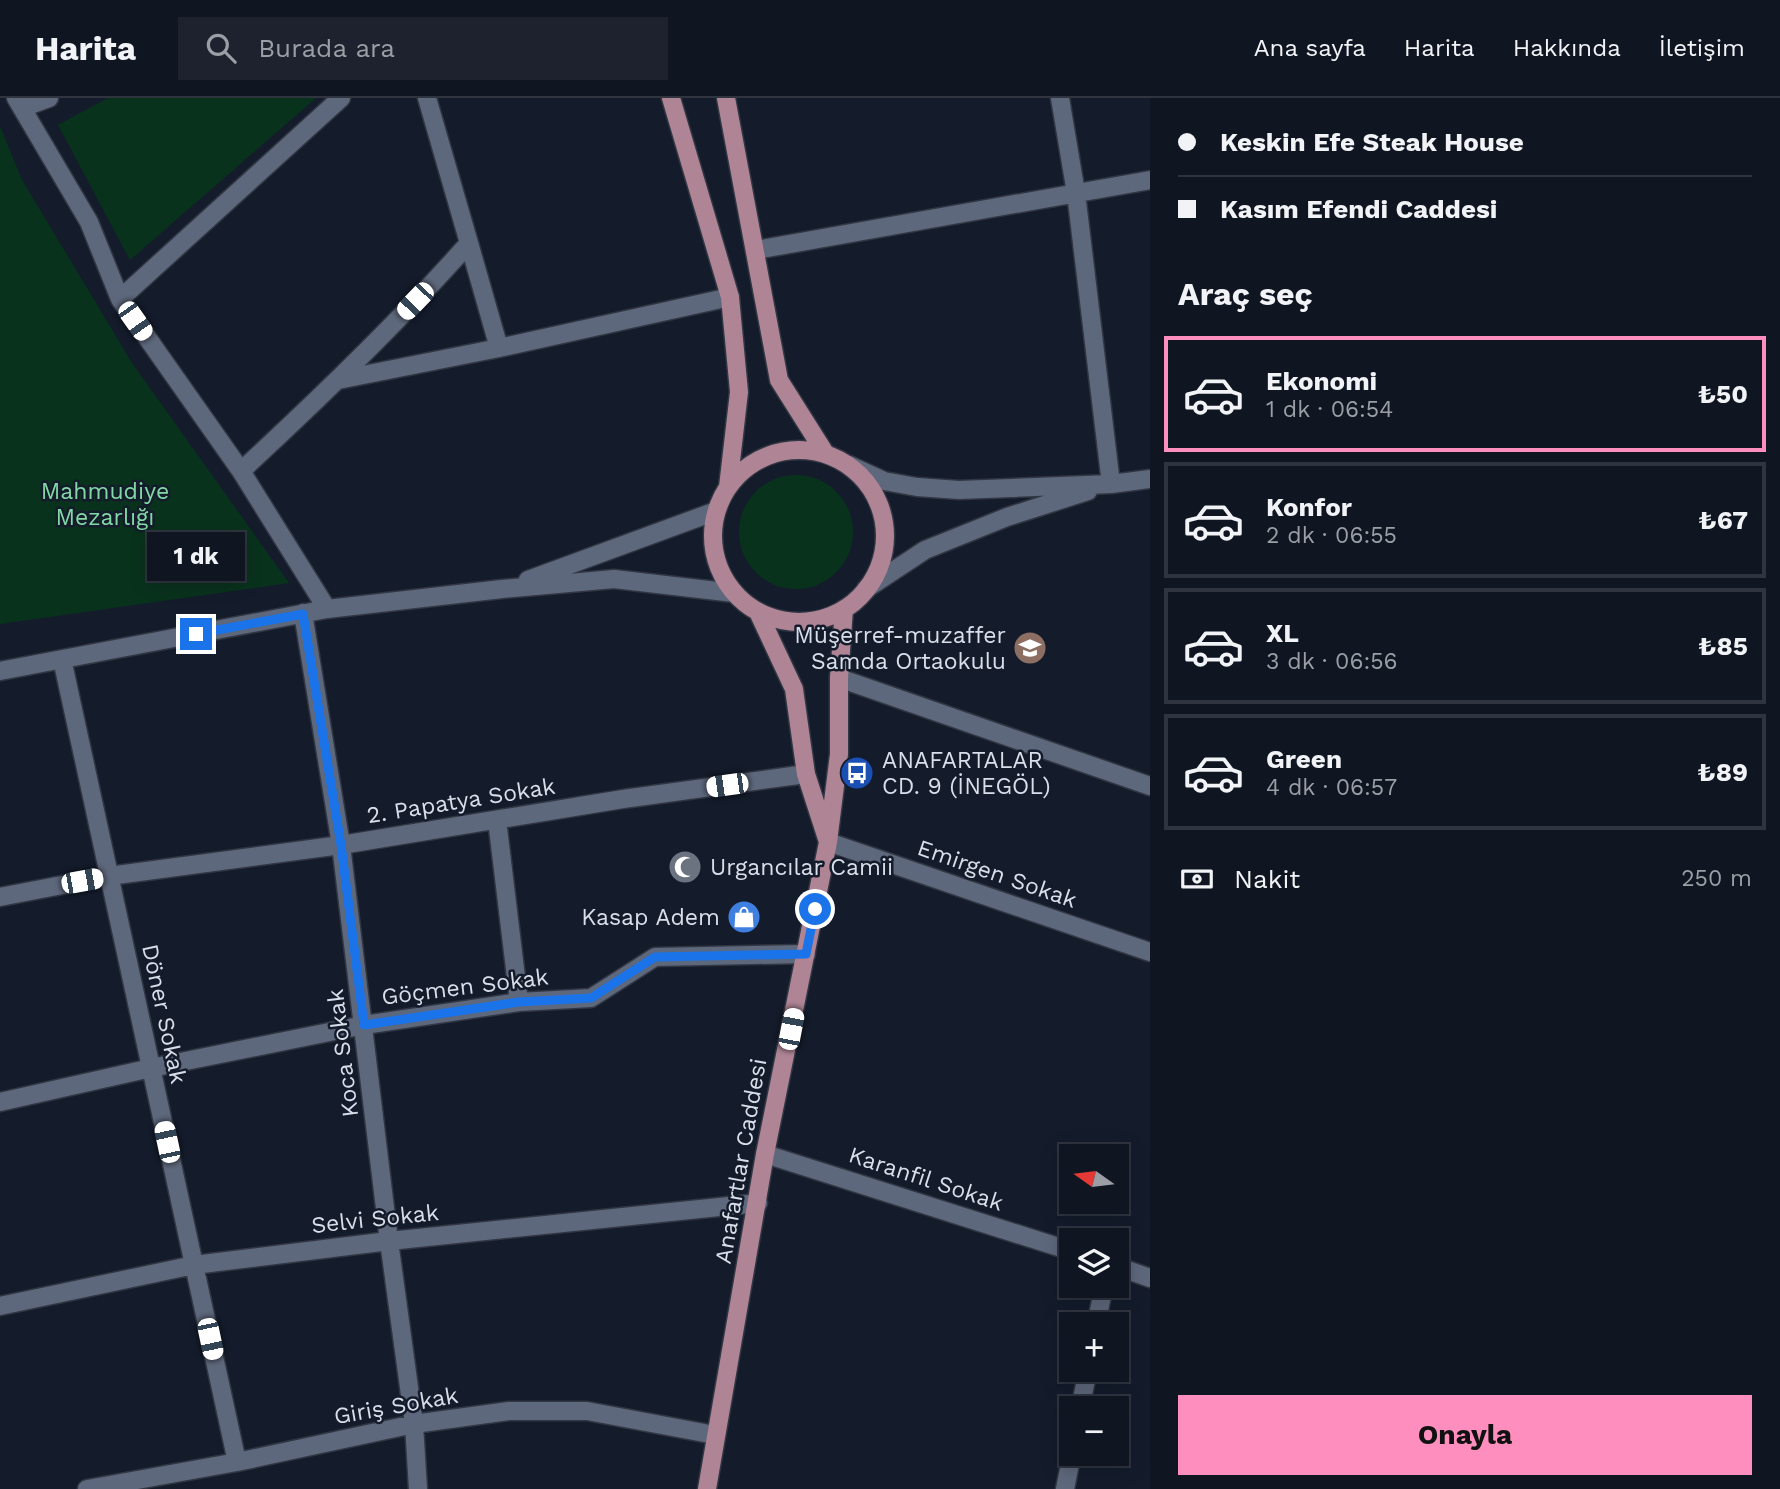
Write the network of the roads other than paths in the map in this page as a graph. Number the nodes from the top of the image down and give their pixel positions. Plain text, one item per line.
1 (50, 98) edge
2 (341, 98) edge
3 (427, 98) edge
4 (671, 98) edge
5 (726, 98) edge
6 (1060, 98) edge
7 (19, 103) edge
8 (1150, 180) edge
9 (1076, 193) junction
10 (469, 243) junction
11 (757, 250) junction
12 (730, 296) junction
13 (120, 299) junction
14 (499, 348) junction
15 (338, 380) junction
16 (825, 453) junction
17 (849, 466) junction
18 (241, 471) junction
19 (1150, 479) edge
20 (1111, 484) junction
21 (728, 486) junction
22 (716, 511) junction
23 (502, 589) junction
24 (866, 589) junction
25 (734, 593) junction
26 (327, 609) junction
27 (844, 609) junction
28 (758, 612) junction
29 (303, 614) junction
30 (62, 659) junction
31 (0, 671) edge
32 (839, 678) junction
33 (806, 774) junction
34 (1150, 786) edge
35 (497, 820) junction
36 (828, 842) junction
37 (341, 845) junction
38 (109, 877) junction
39 (0, 897) edge
40 (1150, 952) edge
41 (806, 954) junction
42 (519, 1002) junction
43 (364, 1025) junction
44 (151, 1068) junction
45 (0, 1102) edge
46 (765, 1154) junction
47 (758, 1203) junction
48 (389, 1241) junction
49 (1059, 1247) edge
50 (194, 1265) junction
51 (1129, 1271) edge
52 (1150, 1278) edge
53 (0, 1306) edge
54 (414, 1424) junction
55 (715, 1435) junction
56 (237, 1462) junction
57 (1070, 1466) edge
58 (87, 1489) edge
59 (418, 1489) edge
60 (707, 1489) edge
61 (1065, 1489) edge

1 - 7 street
2 - 13 street
3 - 10 street
4 - 12 main road
5 - 11 main road
6 - 9 street
7 - 13 street
8 - 9 street
9 - 11 street
9 - 20 street
10 - 14 street
10 - 15 street
11 - 16 main road
12 - 14 street
12 - 21 main road
13 - 18 street
14 - 15 street
15 - 18 street
16 - 17 main road
16 - 21 main road
17 - 20 street
17 - 24 main road
18 - 26 street
19 - 20 street
20 - 24 street
21 - 22 main road
22 - 23 street
22 - 25 main road
23 - 25 street
23 - 26 street
24 - 27 main road
25 - 28 main road
26 - 29 street
27 - 28 main road
27 - 32 main road, Anafartlar Caddesi
28 - 33 main road
29 - 30 street
29 - 37 street, Koca Sokak
30 - 31 street
30 - 38 street, Döner Sokak
32 - 34 street
32 - 36 main road, Anafartlar Caddesi
33 - 35 street, 2. Papatya Sokak
33 - 36 main road
35 - 37 street, 2. Papatya Sokak
35 - 42 street
36 - 40 street, Emirgen Sokak
36 - 41 main road, Anafartlar Caddesi
37 - 38 street, 2. Papatya Sokak
37 - 43 street, Koca Sokak
38 - 39 street, 2. Papatya Sokak
38 - 44 street, Döner Sokak
41 - 42 street, Göçmen Sokak
41 - 46 main road, Anafartlar Caddesi
42 - 43 street, Göçmen Sokak
43 - 44 street, Göçmen Sokak
43 - 48 street, Koca Sokak
44 - 45 street, Göçmen Sokak
44 - 50 street, Döner Sokak
46 - 47 main road, Anafartlar Caddesi
46 - 49 street, Karanfil Sokak
47 - 48 street, Selvi Sokak
47 - 55 main road, Anafartlar Caddesi
48 - 50 street, Selvi Sokak
48 - 54 street, Koca Sokak
50 - 53 street, Selvi Sokak
50 - 56 street, Döner Sokak
51 - 52 street
54 - 55 street, Giriş Sokak
54 - 56 street, Giriş Sokak
54 - 59 street, Koca Sokak
55 - 60 main road, Anafartlar Caddesi
56 - 58 street, Giriş Sokak
57 - 61 street

